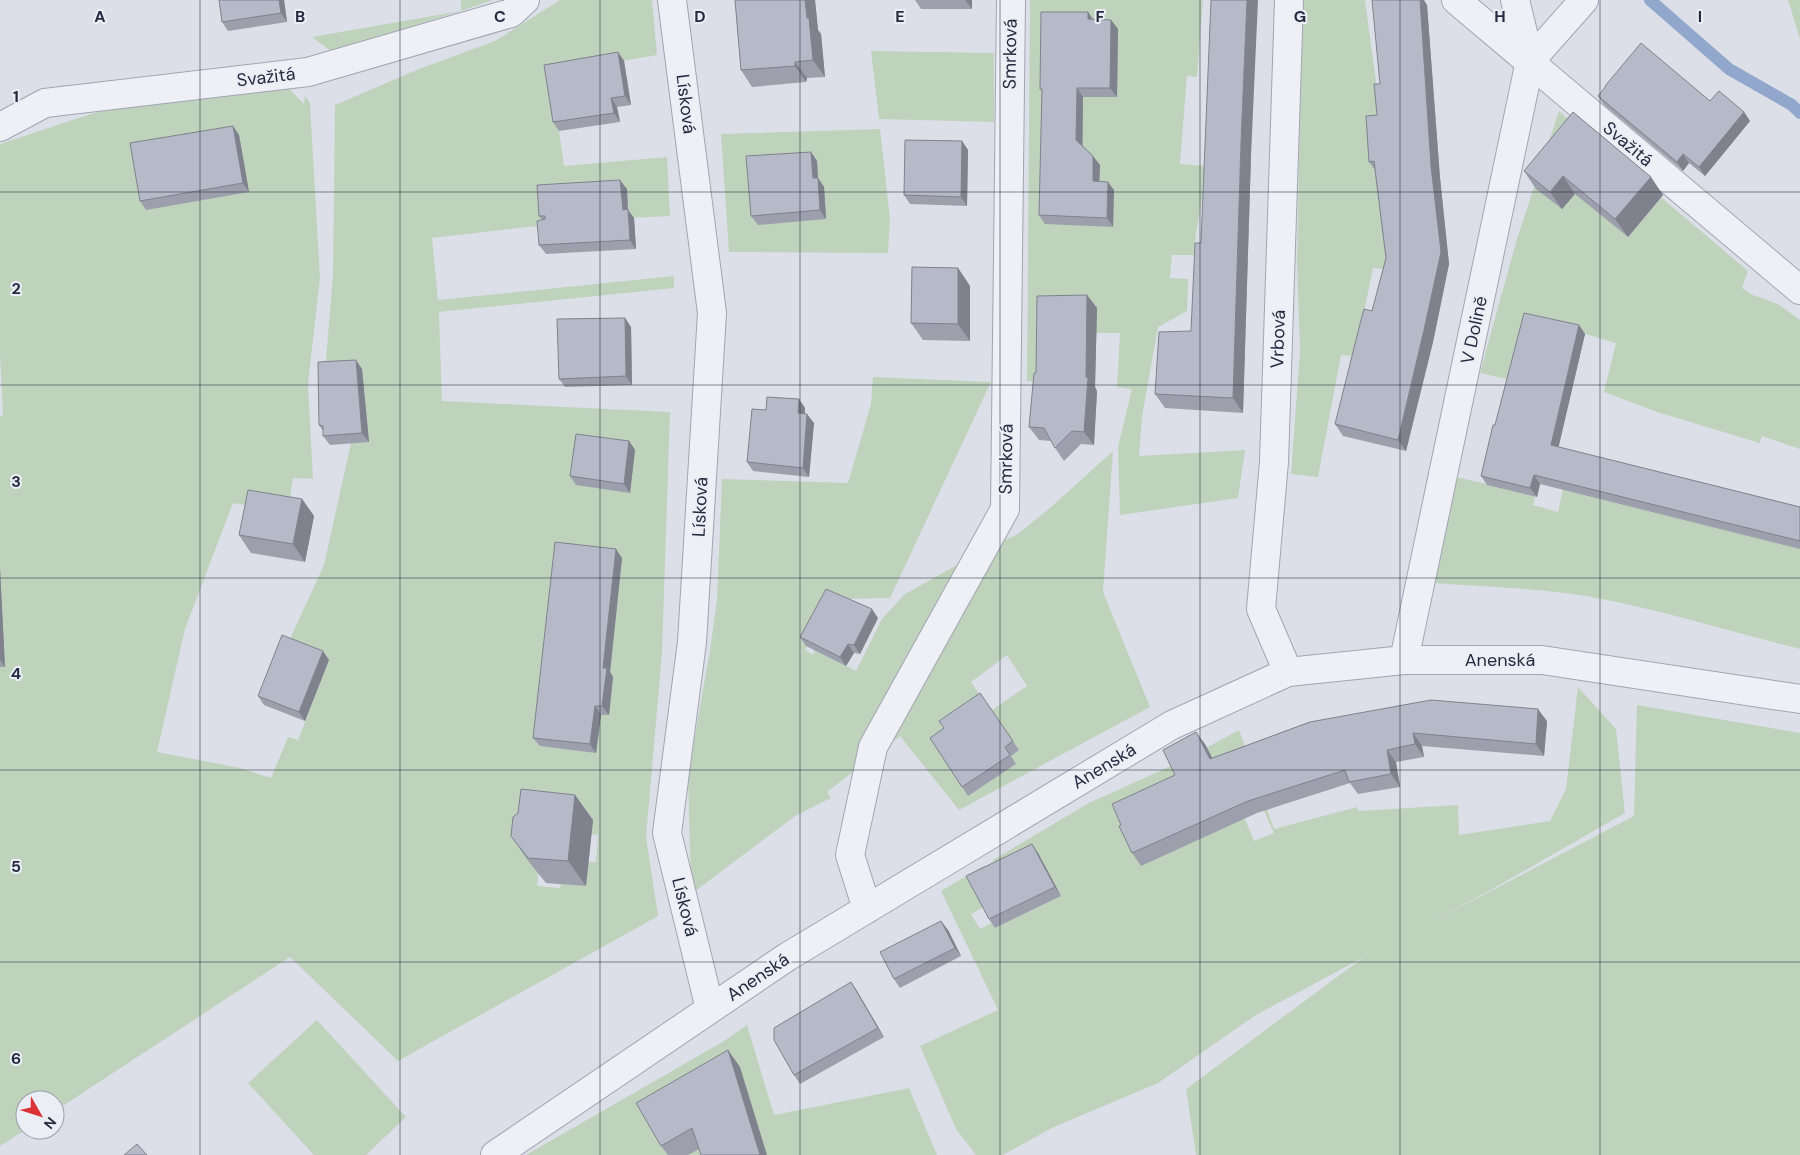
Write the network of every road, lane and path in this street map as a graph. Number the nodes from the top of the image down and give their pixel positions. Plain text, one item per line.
1 (525, 0) edge
2 (672, 0) edge
3 (1011, 0) edge
4 (1289, 0) edge
5 (1456, 0) edge
6 (1515, 0) edge
7 (1584, 0) edge
8 (1530, 61) junction
9 (0, 127) edge
10 (1800, 290) edge
11 (1404, 660) junction
12 (1288, 672) junction
13 (1800, 699) edge
14 (867, 908) junction
15 (710, 1009) junction
16 (495, 1155) edge

1 - 9 street, Svažitá
2 - 15 street, Lísková
3 - 14 street, Smrková
4 - 12 street, Vrbová
5 - 8 street, Svažitá
6 - 8 street, V Dolině
7 - 8 street
8 - 10 street, Svažitá
8 - 11 street, V Dolině
11 - 12 street, Anenská
11 - 13 street, Anenská
12 - 14 street, Anenská
14 - 15 street, Anenská
15 - 16 street, Anenská

